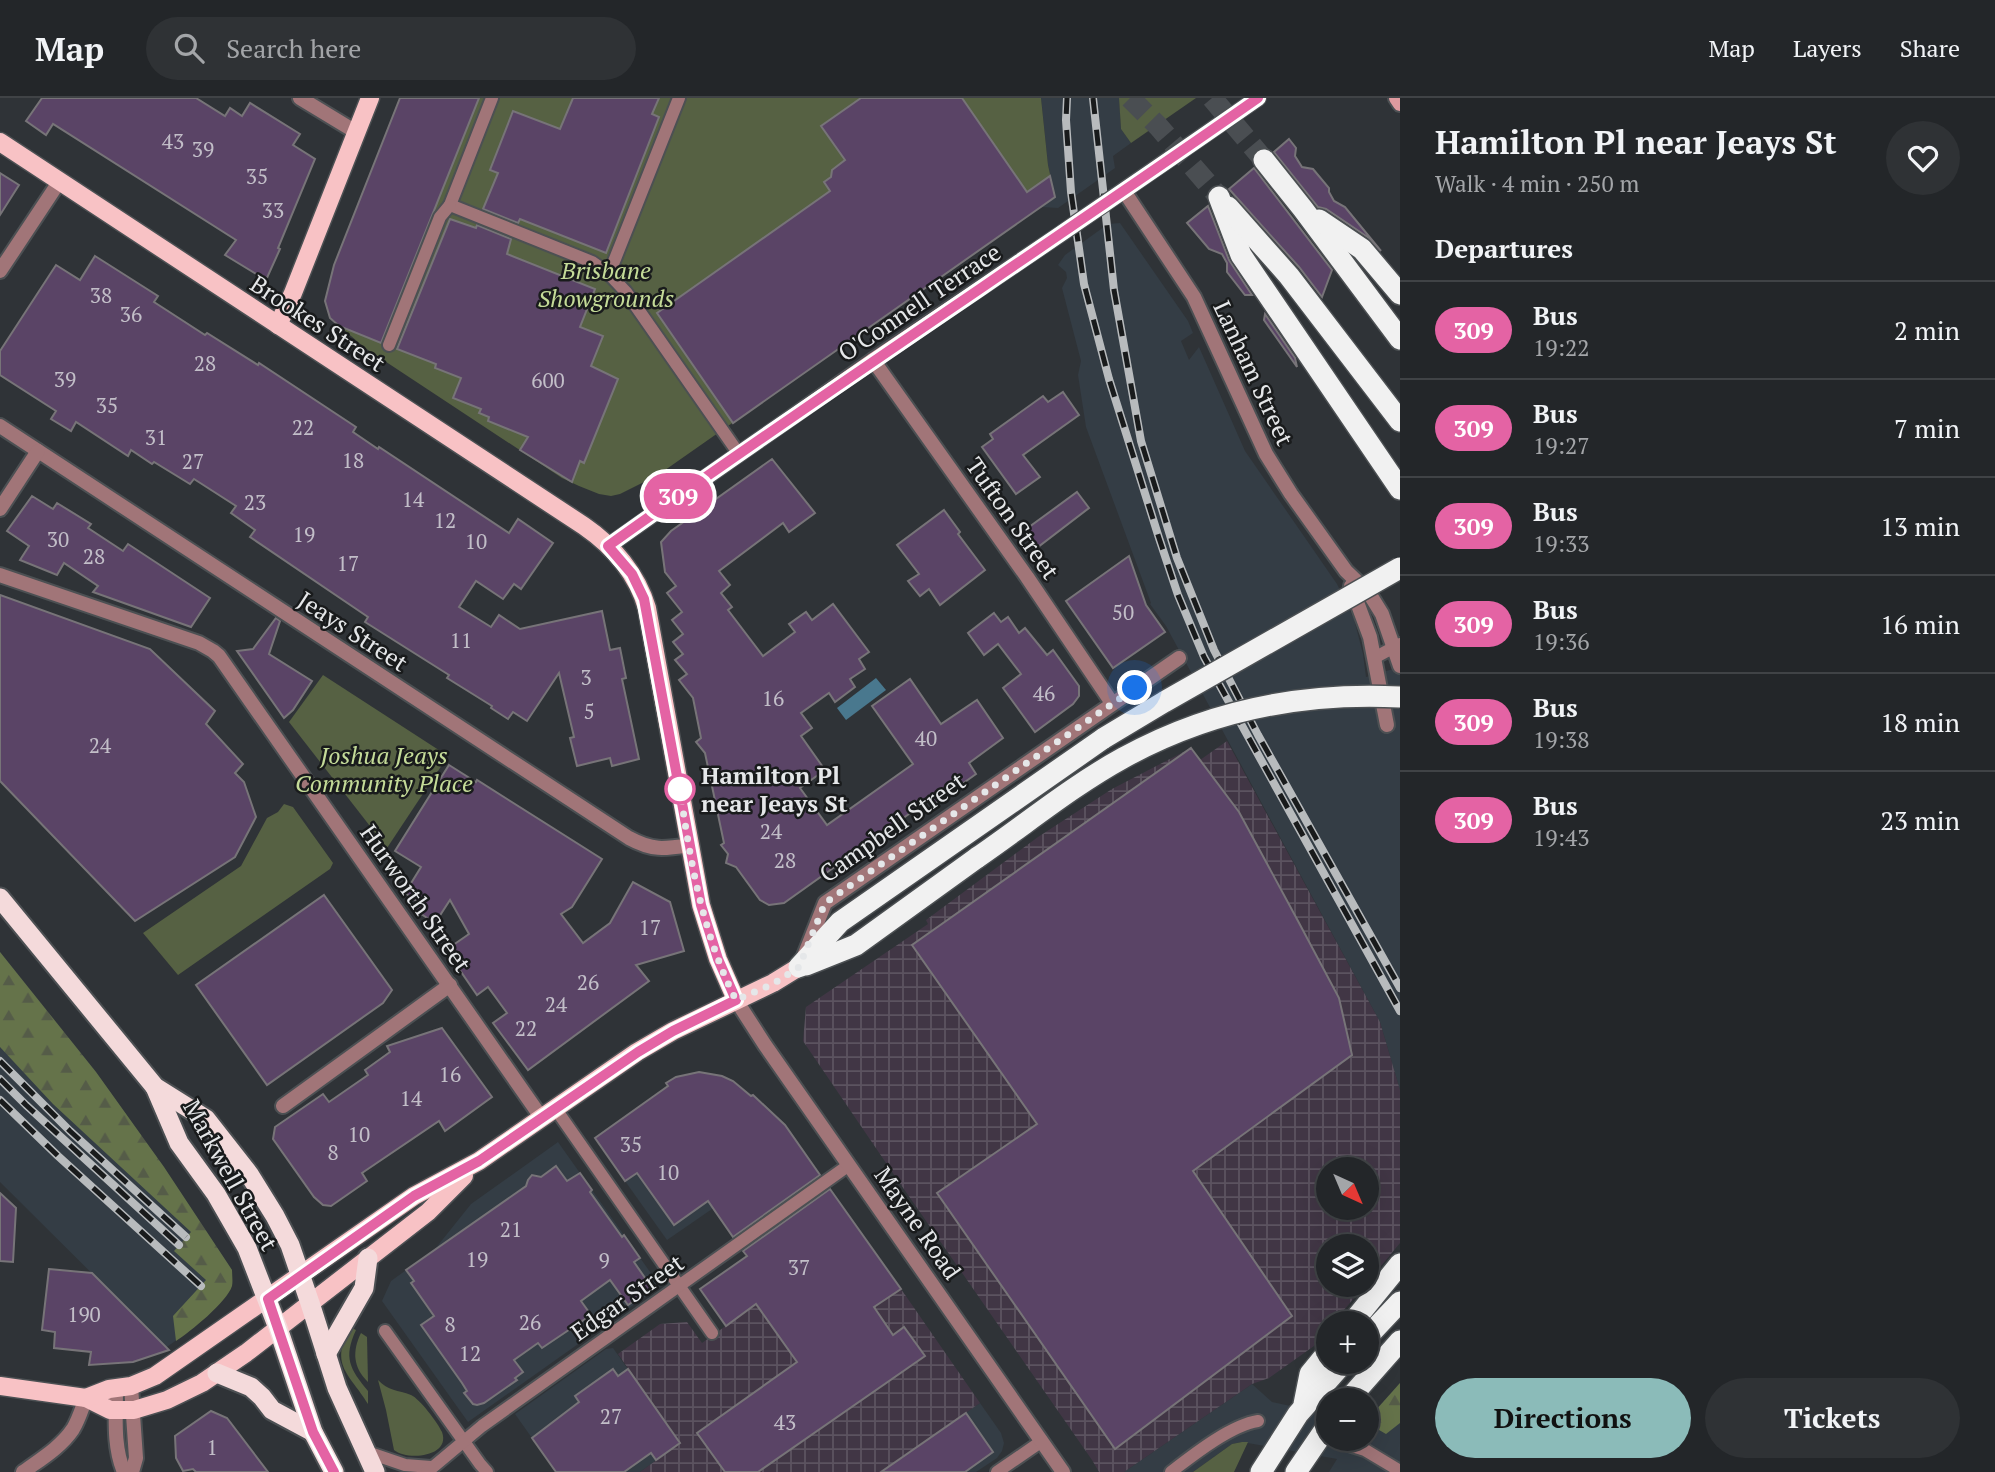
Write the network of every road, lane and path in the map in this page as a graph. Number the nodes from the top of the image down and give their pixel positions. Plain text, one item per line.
1 (300, 98) edge
2 (370, 98) edge
3 (492, 98) edge
4 (678, 98) edge
5 (1258, 98) edge
6 (1396, 98) edge
7 (1400, 104) edge
8 (356, 132) junction
9 (0, 142) edge
10 (1264, 160) tunnel mouth
11 (59, 182) junction
12 (1121, 193) junction
13 (450, 205) junction
14 (1303, 209) junction
15 (0, 271) edge
16 (609, 274) junction
17 (1400, 294) edge
18 (278, 325) junction
19 (1400, 339) edge
20 (389, 345) dead end
21 (873, 360) junction
22 (1400, 421) edge
23 (0, 426) edge
24 (38, 451) junction
25 (739, 454) junction
26 (1400, 489) edge
27 (0, 509) edge
28 (608, 546) junction
29 (1400, 568) edge
30 (1346, 572) junction
31 (0, 575) edge
32 (1398, 648) edge
33 (1179, 658) dead end
34 (1374, 659) junction
35 (1400, 666) edge
36 (1400, 697) edge
37 (1112, 703) junction
38 (1387, 725) dead end
39 (690, 845) junction
40 (0, 898) edge
41 (799, 967) junction
42 (450, 985) junction
43 (736, 1000) junction
44 (156, 1087) junction
45 (283, 1107) dead end
46 (548, 1113) junction
47 (479, 1161) junction
48 (849, 1165) junction
49 (368, 1258) junction
50 (1400, 1264) edge
51 (301, 1275) junction
52 (679, 1286) junction
53 (268, 1299) junction
54 (1400, 1302) edge
55 (310, 1303) junction
56 (1362, 1311) edge
57 (1379, 1325) edge
58 (278, 1328) junction
59 (385, 1331) dead end
60 (712, 1333) dead end
61 (1395, 1349) edge
62 (326, 1354) junction
63 (1316, 1367) edge
64 (217, 1373) junction
65 (1333, 1374) edge
66 (0, 1385) edge
67 (124, 1388) junction
68 (1359, 1388) edge
69 (86, 1398) junction
70 (1303, 1406) junction
71 (125, 1410) junction
72 (1258, 1420) dead end
73 (313, 1432) junction
74 (463, 1441) junction
75 (1042, 1441) junction
76 (1316, 1443) edge
77 (364, 1451) junction
78 (1367, 1451) edge
79 (429, 1469) edge
80 (1400, 1471) edge
81 (23, 1472) edge
82 (124, 1472) edge
83 (132, 1472) edge
84 (334, 1472) edge
85 (374, 1472) edge
86 (487, 1472) edge
87 (997, 1472) edge
88 (1063, 1472) edge
89 (1171, 1472) edge
90 (1261, 1472) edge
91 (1296, 1472) edge

1 - 8 street
2 - 8 main road
3 - 13 lane
4 - 16 lane
5 - 12 main road, O'Connell Terrace
6 - 7 main road
8 - 18 main road
9 - 11 main road, Brookes Street
10 - 14 highway
11 - 15 street
11 - 18 main road, Brookes Street
12 - 21 main road, O'Connell Terrace, bridge
12 - 30 street, Lanham Street
13 - 16 lane
13 - 20 lane
14 - 17 highway
14 - 19 highway
16 - 25 lane
18 - 28 main road, Brookes Street
21 - 25 main road, O'Connell Terrace
21 - 37 street, Tufton Street
22 - 26 highway
23 - 24 street, Jeays Street
24 - 27 street
24 - 39 street, Jeays Street
25 - 28 main road, O'Connell Terrace
28 - 39 main road, Brookes Street
29 - 41 highway, bridge
30 - 32 street, Lanham Street
30 - 34 street, Lanham Street
31 - 42 street, Hurworth Street
32 - 34 lane
32 - 35 street, Lanham Street
33 - 37 street, Campbell Street
34 - 38 street, Lanham Street
36 - 41 highway, bridge
37 - 41 street, Campbell Street
39 - 43 main road, Brookes Street
40 - 44 highway, Markwell Street
41 - 43 main road
42 - 45 street
42 - 46 street, Hurworth Street
43 - 46 main road
43 - 48 street, Mayne Road
44 - 51 highway, Markwell Street
44 - 53 highway, Markwell Street
46 - 47 main road
46 - 52 lane
47 - 49 main road
47 - 51 main road
48 - 52 lane, Edgar Street
48 - 75 street, Mayne Road
49 - 55 main road
49 - 62 highway
50 - 56 highway
51 - 53 main road
51 - 55 highway, Markwell Street
52 - 60 lane
52 - 74 lane, Edgar Street
53 - 58 highway, Markwell Street
53 - 67 main road
54 - 57 highway
55 - 58 main road
55 - 62 highway, Markwell Street
58 - 64 main road
58 - 73 highway, Markwell Street
59 - 74 lane
61 - 68 highway
62 - 77 highway, Markwell Street
63 - 70 highway
64 - 71 main road
64 - 73 highway
65 - 70 highway
66 - 69 main road
67 - 69 main road
67 - 71 street
69 - 71 main road
69 - 81 street
70 - 90 highway
71 - 82 street
71 - 83 street
72 - 89 lane
73 - 84 highway, Markwell Street
74 - 79 lane, Edgar Street
74 - 86 lane
75 - 87 lane
75 - 88 street, Mayne Road
76 - 91 highway
77 - 79 lane, Edgar Street
77 - 85 highway, Markwell Street
78 - 80 lane

